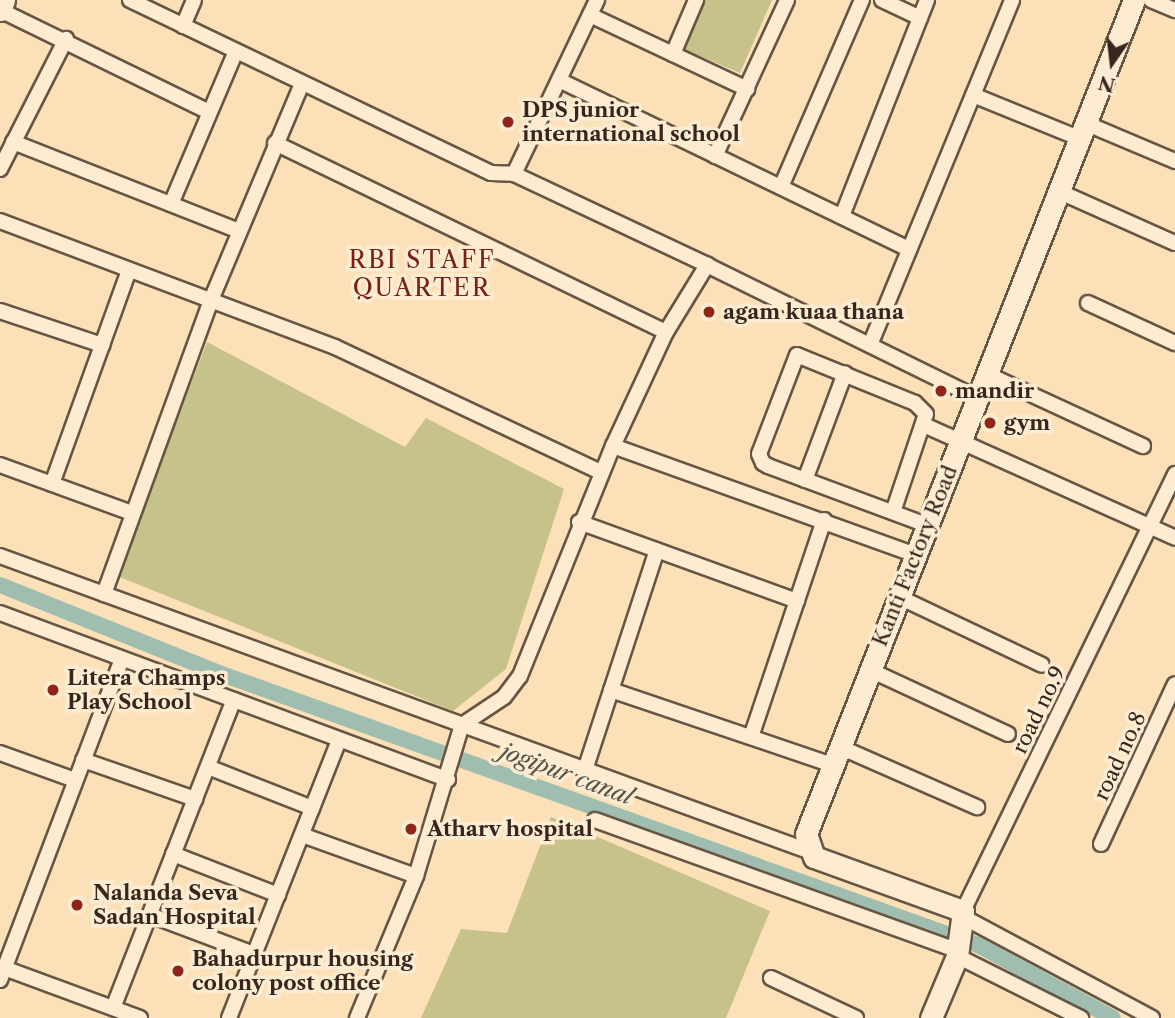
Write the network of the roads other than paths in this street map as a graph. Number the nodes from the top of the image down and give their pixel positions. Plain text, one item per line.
1 (4, 0) edge
2 (131, 0) edge
3 (194, 0) edge
4 (597, 0) edge
5 (696, 0) edge
6 (787, 0) edge
7 (862, 0) edge
8 (882, 0) edge
9 (927, 0) edge
10 (1012, 0) edge
11 (1134, 0) edge
12 (1151, 0) edge
13 (0, 10) edge
14 (1175, 10) edge
15 (590, 15) junction
16 (920, 18) junction
17 (183, 26) junction
18 (66, 39) junction
19 (236, 51) junction
20 (673, 54) junction
21 (559, 80) junction
22 (302, 83) junction
23 (747, 89) junction
24 (973, 95) junction
25 (209, 112) junction
26 (1082, 130) junction
27 (13, 142) junction
28 (275, 143) junction
29 (715, 156) junction
30 (1175, 161) edge
31 (0, 169) edge
32 (514, 174) junction
33 (781, 187) junction
34 (1058, 191) junction
35 (171, 204) junction
36 (842, 216) junction
37 (0, 220) edge
38 (239, 231) junction
39 (1175, 243) edge
40 (909, 248) junction
41 (707, 265) junction
42 (129, 270) junction
43 (211, 300) junction
44 (1088, 303) dead end
45 (0, 311) edge
46 (666, 332) junction
47 (1175, 343) edge
48 (102, 345) junction
49 (870, 345) junction
50 (845, 373) junction
51 (987, 374) junction
52 (977, 398) junction
53 (924, 425) junction
54 (962, 438) junction
55 (613, 446) junction
56 (1143, 446) dead end
57 (0, 466) edge
58 (599, 471) junction
59 (1175, 474) edge
60 (805, 480) junction
61 (52, 484) junction
62 (892, 512) junction
63 (132, 513) junction
64 (824, 520) junction
65 (579, 522) junction
66 (927, 525) junction
67 (1152, 528) junction
68 (1175, 538) edge
69 (657, 550) junction
70 (915, 555) junction
71 (0, 556) edge
72 (104, 594) junction
73 (899, 597) junction
74 (797, 601) junction
75 (0, 613) edge
76 (121, 659) junction
77 (1042, 664) dead end
78 (870, 670) junction
79 (1175, 684) edge
80 (611, 691) junction
81 (233, 700) junction
82 (460, 732) junction
83 (1009, 734) dead end
84 (751, 737) junction
85 (339, 740) junction
86 (0, 753) edge
87 (836, 756) junction
88 (83, 760) junction
89 (208, 767) junction
90 (585, 770) junction
91 (449, 774) junction
92 (75, 780) junction
93 (195, 799) junction
94 (977, 807) dead end
95 (312, 808) junction
96 (595, 820) dead end
97 (302, 835) junction
98 (1101, 844) dead end
99 (811, 852) junction
100 (173, 854) junction
101 (416, 876) junction
102 (278, 895) junction
103 (149, 915) junction
104 (961, 934) junction
105 (254, 954) junction
106 (2, 974) edge
107 (771, 978) dead end
108 (113, 1008) junction
109 (140, 1018) edge
110 (229, 1018) edge
111 (357, 1018) edge
112 (856, 1018) edge
113 (930, 1018) edge
114 (1081, 1018) edge
115 (1152, 1018) edge

1 - 13 street
2 - 17 street
3 - 17 street
4 - 15 street
5 - 20 street
6 - 23 street
7 - 33 street
8 - 16 street
9 - 16 street
10 - 24 street
11 - 26 street, Kanti Factory Road
12 - 14 street
13 - 18 street
15 - 20 street
15 - 21 street
16 - 36 street
17 - 19 street
18 - 25 street
18 - 27 street
19 - 22 street
19 - 25 street
20 - 23 street
21 - 29 street
21 - 32 street
22 - 28 street
22 - 32 street
23 - 29 street
24 - 26 street
24 - 40 street
25 - 35 street
26 - 30 street
26 - 34 street, Kanti Factory Road
27 - 31 street
27 - 35 street
28 - 38 street
28 - 46 street
29 - 33 street
32 - 41 street
33 - 36 street
34 - 39 street
34 - 51 street, Kanti Factory Road
35 - 38 street
36 - 40 street
37 - 42 street
38 - 43 street
40 - 49 street
41 - 46 street
41 - 49 street
42 - 43 street
42 - 48 street
43 - 58 street
43 - 63 street
44 - 47 street
45 - 48 street
46 - 55 street
48 - 61 street
49 - 52 street
50 - 53 street
50 - 60 street
50 - 60 street
51 - 52 street, Kanti Factory Road
51 - 56 street
52 - 54 street, Kanti Factory Road
53 - 54 street
53 - 62 street
54 - 66 street, Kanti Factory Road
54 - 67 street
55 - 58 street
55 - 64 street
57 - 61 street
58 - 65 street
59 - 67 street, road no.9
60 - 62 street
61 - 63 street
62 - 66 street
63 - 72 street
64 - 70 street
64 - 74 street
65 - 69 street
65 - 82 street
66 - 70 street, Kanti Factory Road
67 - 68 street
67 - 104 street, road no.9
69 - 74 street
69 - 80 street
70 - 73 street, Kanti Factory Road
71 - 72 street
72 - 82 street
73 - 77 street
73 - 78 street, Kanti Factory Road
74 - 84 street
75 - 76 street
76 - 81 street
76 - 88 street
78 - 83 street
78 - 87 street, Kanti Factory Road
79 - 98 street, road no.8
80 - 84 street
80 - 90 street
81 - 85 street
81 - 89 street
82 - 90 street
82 - 91 street
84 - 87 street
85 - 91 street
85 - 95 street
86 - 92 street
87 - 94 street
87 - 99 street, Kanti Factory Road
88 - 92 street
88 - 93 street
89 - 93 street
89 - 95 street
90 - 99 street
91 - 101 street
92 - 106 street
93 - 100 street
95 - 97 street
96 - 104 street
97 - 101 street
97 - 102 street
99 - 104 street
100 - 102 street
100 - 103 street
101 - 111 street
102 - 105 street
103 - 105 street
103 - 108 street
104 - 113 street
104 - 114 street
104 - 115 street
105 - 110 street
106 - 108 street
107 - 112 street
108 - 109 street

